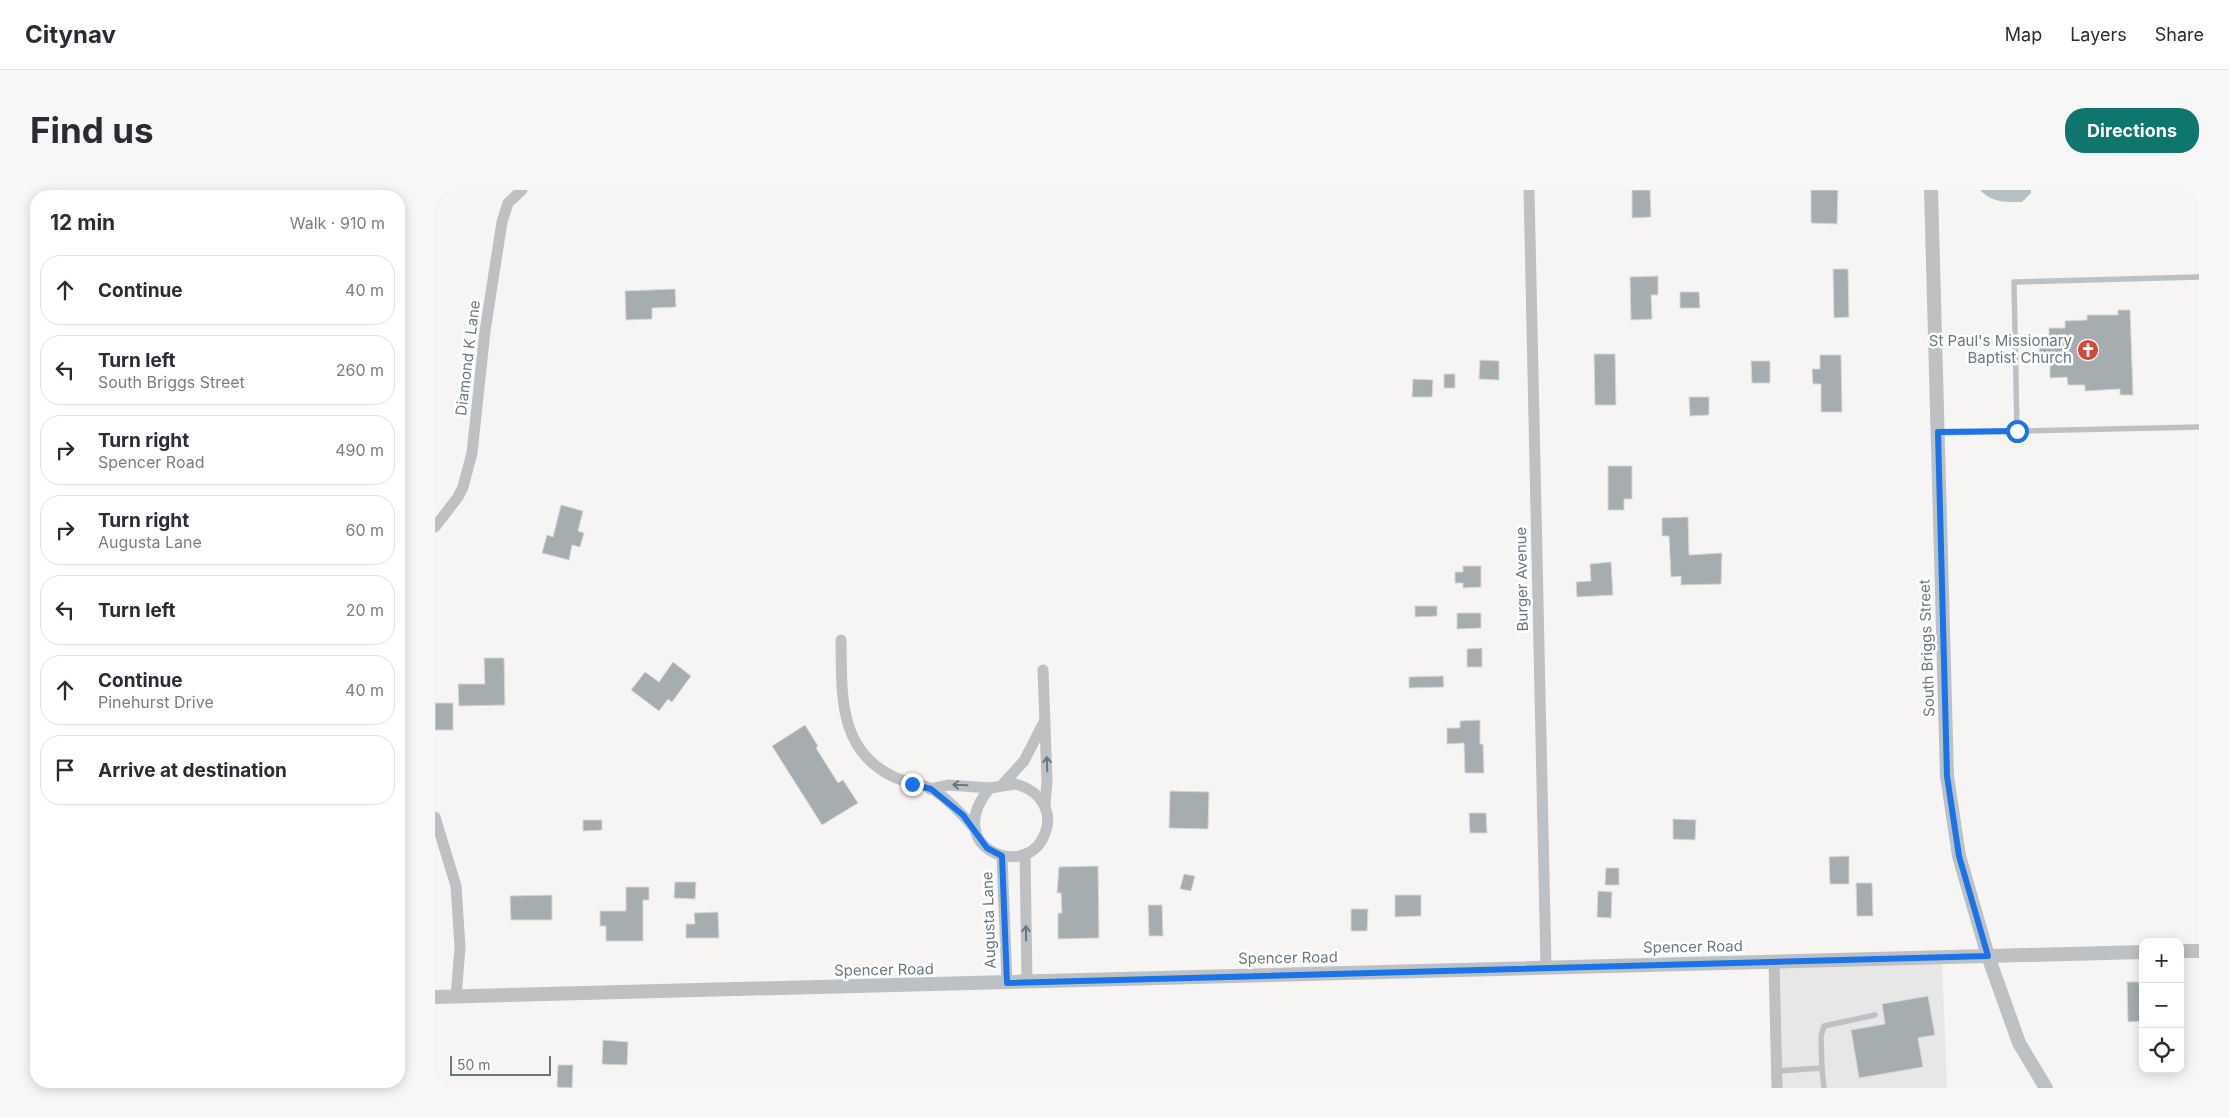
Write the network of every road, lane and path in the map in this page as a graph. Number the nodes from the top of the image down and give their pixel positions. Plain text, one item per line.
1 (522, 190) edge
2 (1529, 190) edge
3 (1931, 190) edge
4 (2199, 277) edge
5 (2199, 427) edge
6 (2017, 431) junction
7 (1938, 432) junction
8 (435, 527) edge
9 (841, 640) dead end
10 (1043, 670) dead end
11 (1044, 722) junction
12 (996, 786) junction
13 (931, 789) junction
14 (1045, 805) junction
15 (435, 817) edge
16 (975, 829) junction
17 (1025, 854) junction
18 (1002, 856) junction
19 (2184, 951) edge
20 (2199, 951) edge
21 (2139, 952) edge
22 (1988, 956) junction
23 (1774, 961) junction
24 (1545, 967) junction
25 (1027, 982) junction
26 (1007, 983) junction
27 (456, 996) junction
28 (435, 997) edge
29 (1875, 1015) dead end
30 (1822, 1068) junction
31 (1776, 1071) junction
32 (1777, 1088) edge
33 (1824, 1088) edge
34 (2045, 1088) edge

1 - 8 street, Diamond K Lane
2 - 24 street, Burger Avenue
3 - 7 street, South Briggs Street
4 - 6 lane
5 - 6 lane
6 - 7 lane
7 - 22 street, South Briggs Street
9 - 13 street
10 - 11 street
11 - 12 street
14 -> 11 street
12 -> 13 street
12 - 14 street
12 - 16 street
13 - 16 street
14 - 17 street
15 - 27 street
16 - 18 street
17 - 18 street
25 -> 17 street
18 - 26 street, Augusta Lane
19 - 20 street
21 - 22 street, Spencer Road
22 - 23 street, Spencer Road
22 - 34 street, South Briggs Street
23 - 24 street, Spencer Road
23 - 31 street
24 - 25 street, Spencer Road
25 - 26 street, Spencer Road
26 - 27 street, Spencer Road
27 - 28 street, Spencer Road
29 - 30 lane
30 - 31 lane
30 - 33 lane
31 - 32 street

